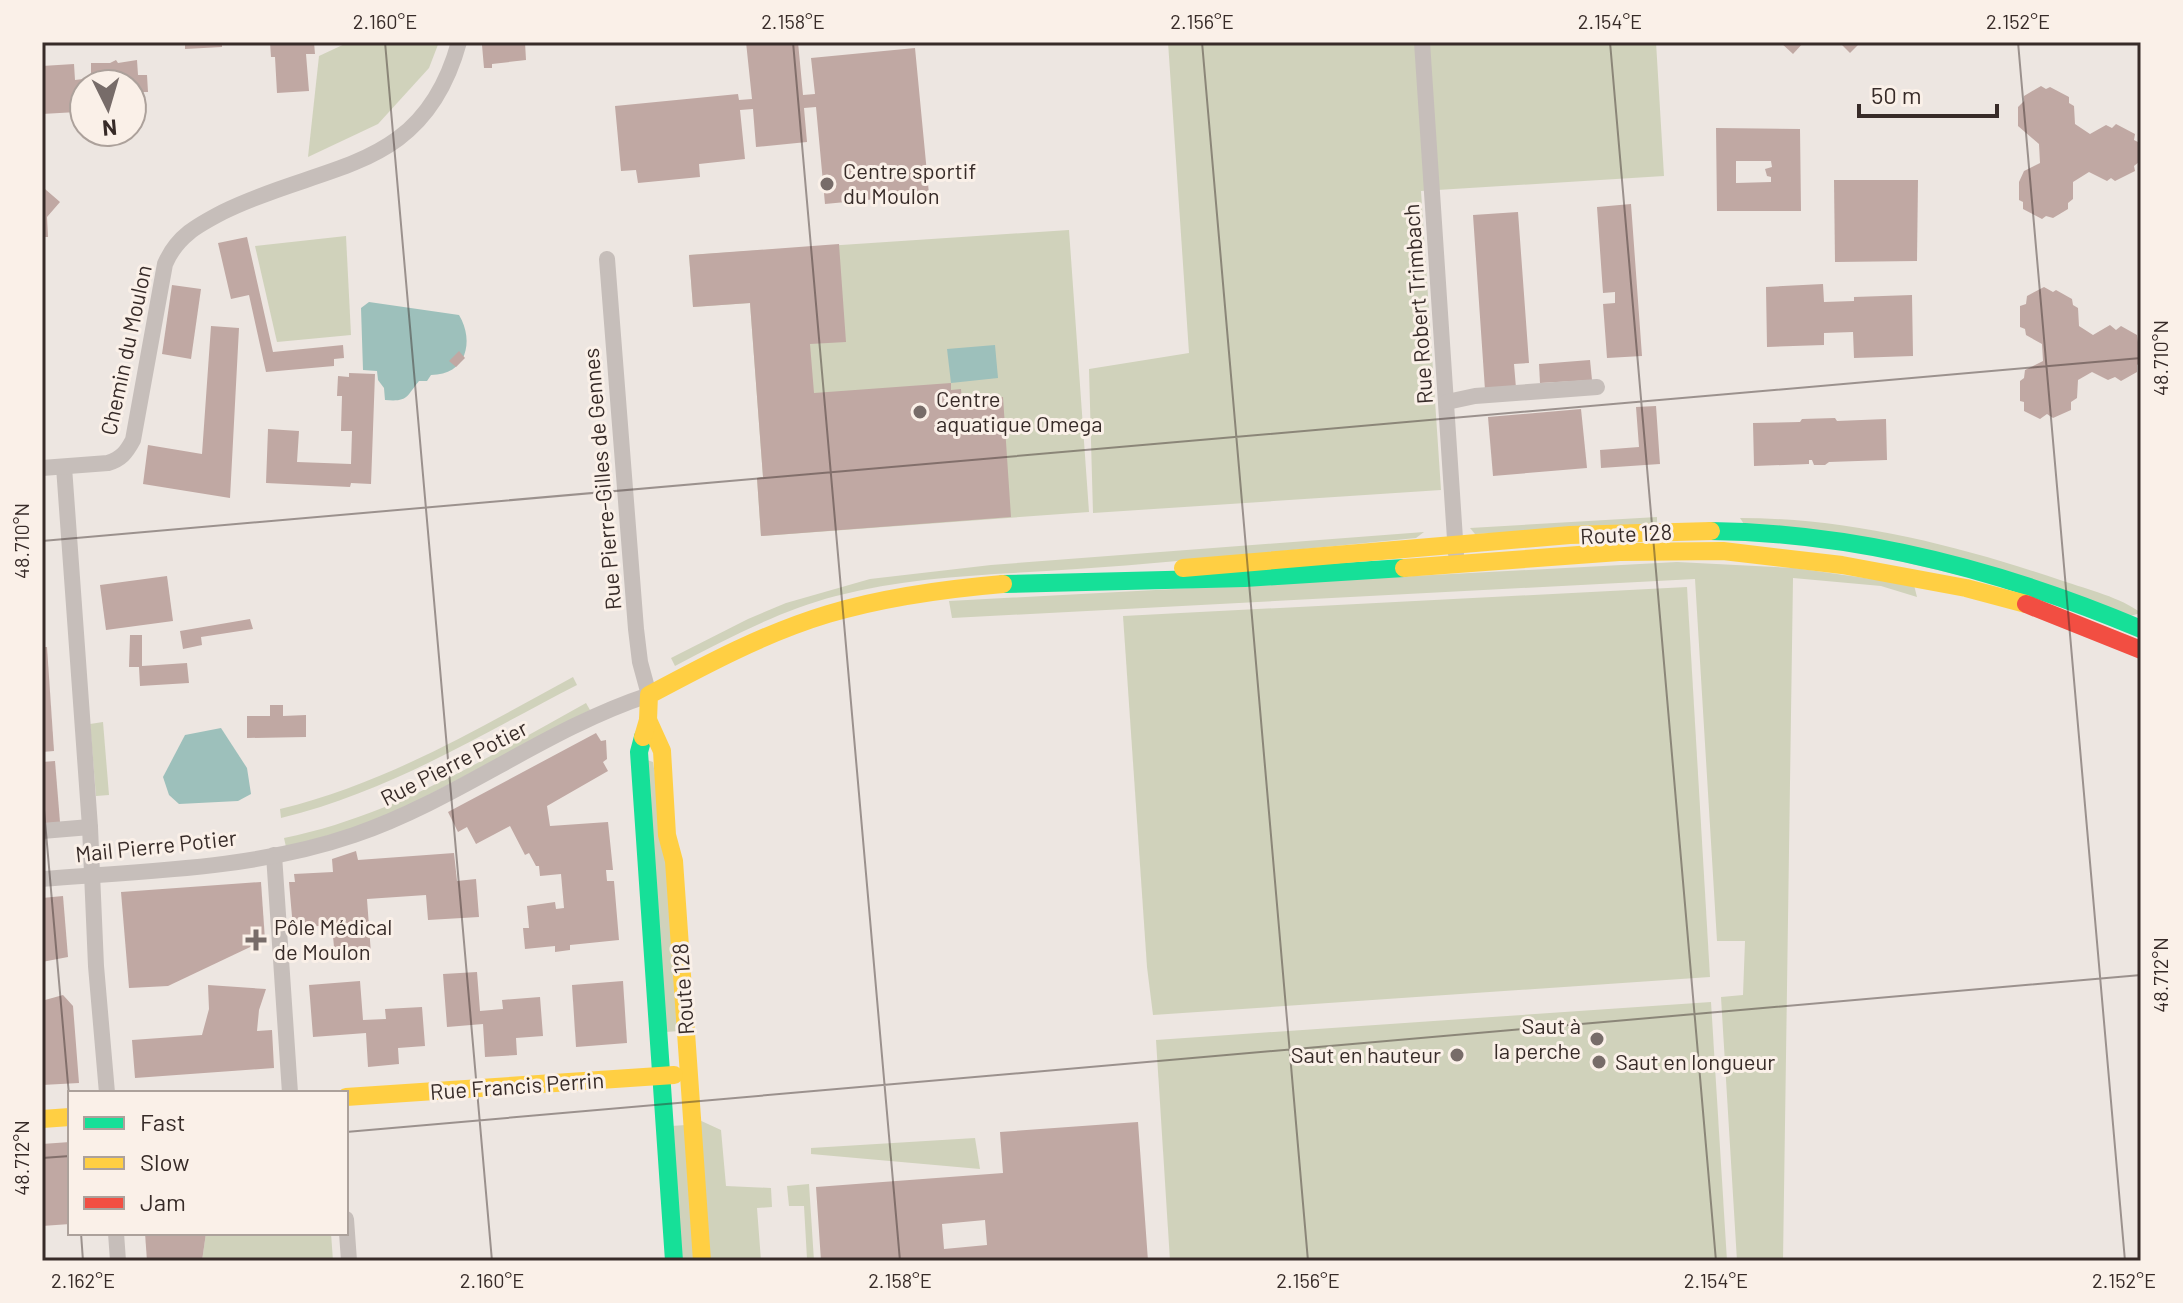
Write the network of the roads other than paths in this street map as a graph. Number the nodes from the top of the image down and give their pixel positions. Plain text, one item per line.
1 (459, 42) edge
2 (1422, 42) edge
3 (607, 259) dead end
4 (1597, 387) dead end
5 (1447, 402) junction
6 (64, 467) junction
7 (42, 468) edge
8 (1456, 554) junction
9 (2141, 629) edge
10 (2141, 650) edge
11 (649, 695) junction
12 (648, 720) junction
13 (90, 827) junction
14 (42, 831) edge
15 (274, 855) junction
16 (93, 875) junction
17 (42, 879) edge
18 (688, 1074) junction
19 (660, 1076) junction
20 (107, 1091) edge
21 (290, 1091) edge
22 (348, 1097) edge
23 (68, 1117) edge
24 (42, 1119) edge
25 (116, 1235) edge
26 (347, 1235) edge
27 (118, 1261) edge
28 (349, 1261) edge
29 (674, 1261) edge
30 (702, 1261) edge

1 - 6 street, Chemin du Moulon
2 - 5 street, Rue Robert Trimbach
3 - 11 street, Rue Pierre-Gilles de Gennes
4 - 5 street
5 - 8 street, Rue Robert Trimbach
6 - 7 street, Chemin du Moulon
6 - 13 street
8 - 9 main road, Route 128
8 - 10 main road, Route 128
8 - 11 main road, Route 128
11 - 12 main road, Route 128
11 - 15 street, Rue Pierre Potier
12 - 18 main road, Route 128
12 - 19 main road, Route 128
13 - 14 street, Mail Pierre Potier
13 - 16 street
15 - 16 street, Mail Pierre Potier
15 - 21 street
16 - 17 street, Mail Pierre Potier
16 - 20 street
18 - 19 main road, Rue Francis Perrin
18 - 30 main road, Route 128
19 - 22 main road, Rue Francis Perrin
19 - 29 main road, Route 128
23 - 24 main road
25 - 27 street
26 - 28 street

